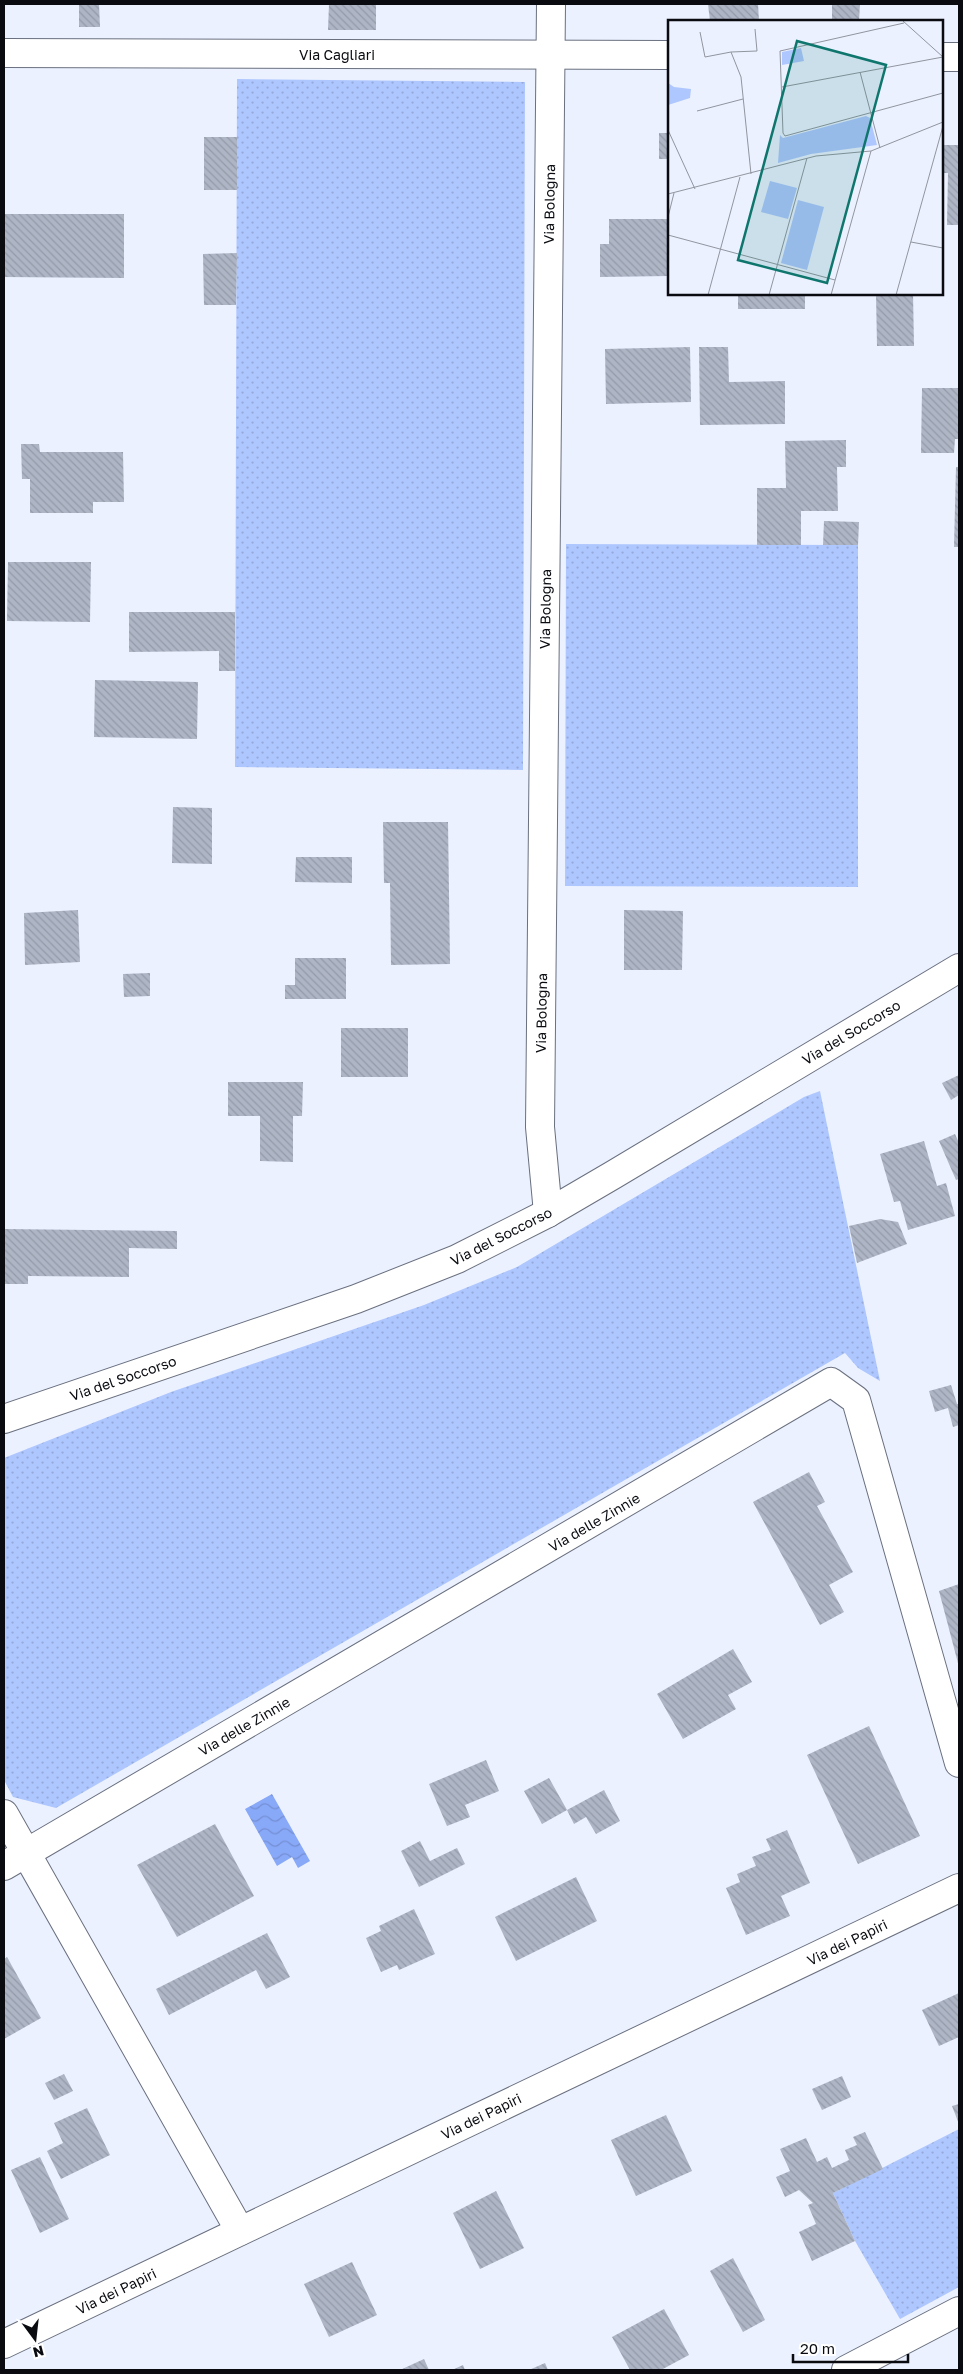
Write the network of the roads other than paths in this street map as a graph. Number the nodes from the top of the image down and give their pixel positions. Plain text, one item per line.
1 (551, 4) edge
2 (4, 53) edge
3 (550, 55) junction
4 (668, 56) edge
5 (943, 57) edge
6 (959, 57) edge
7 (959, 968) edge
8 (548, 1213) junction
9 (4, 1419) edge
10 (959, 1764) edge
11 (4, 1814) edge
12 (15, 1859) edge
13 (959, 1888) edge
14 (240, 2232) junction
15 (959, 2311) edge
16 (4, 2344) edge
17 (846, 2370) edge

1 - 3 street, Via Bologna
2 - 3 street, Via Cagliari
3 - 4 street, Via Cagliari
3 - 8 street, Via Bologna
5 - 6 street
7 - 8 street, Via del Soccorso
8 - 9 street, Via del Soccorso
10 - 12 street, Via delle Zinnie
11 - 12 street
12 - 14 street
13 - 14 street, Via dei Papiri
14 - 16 street, Via dei Papiri
15 - 17 street

